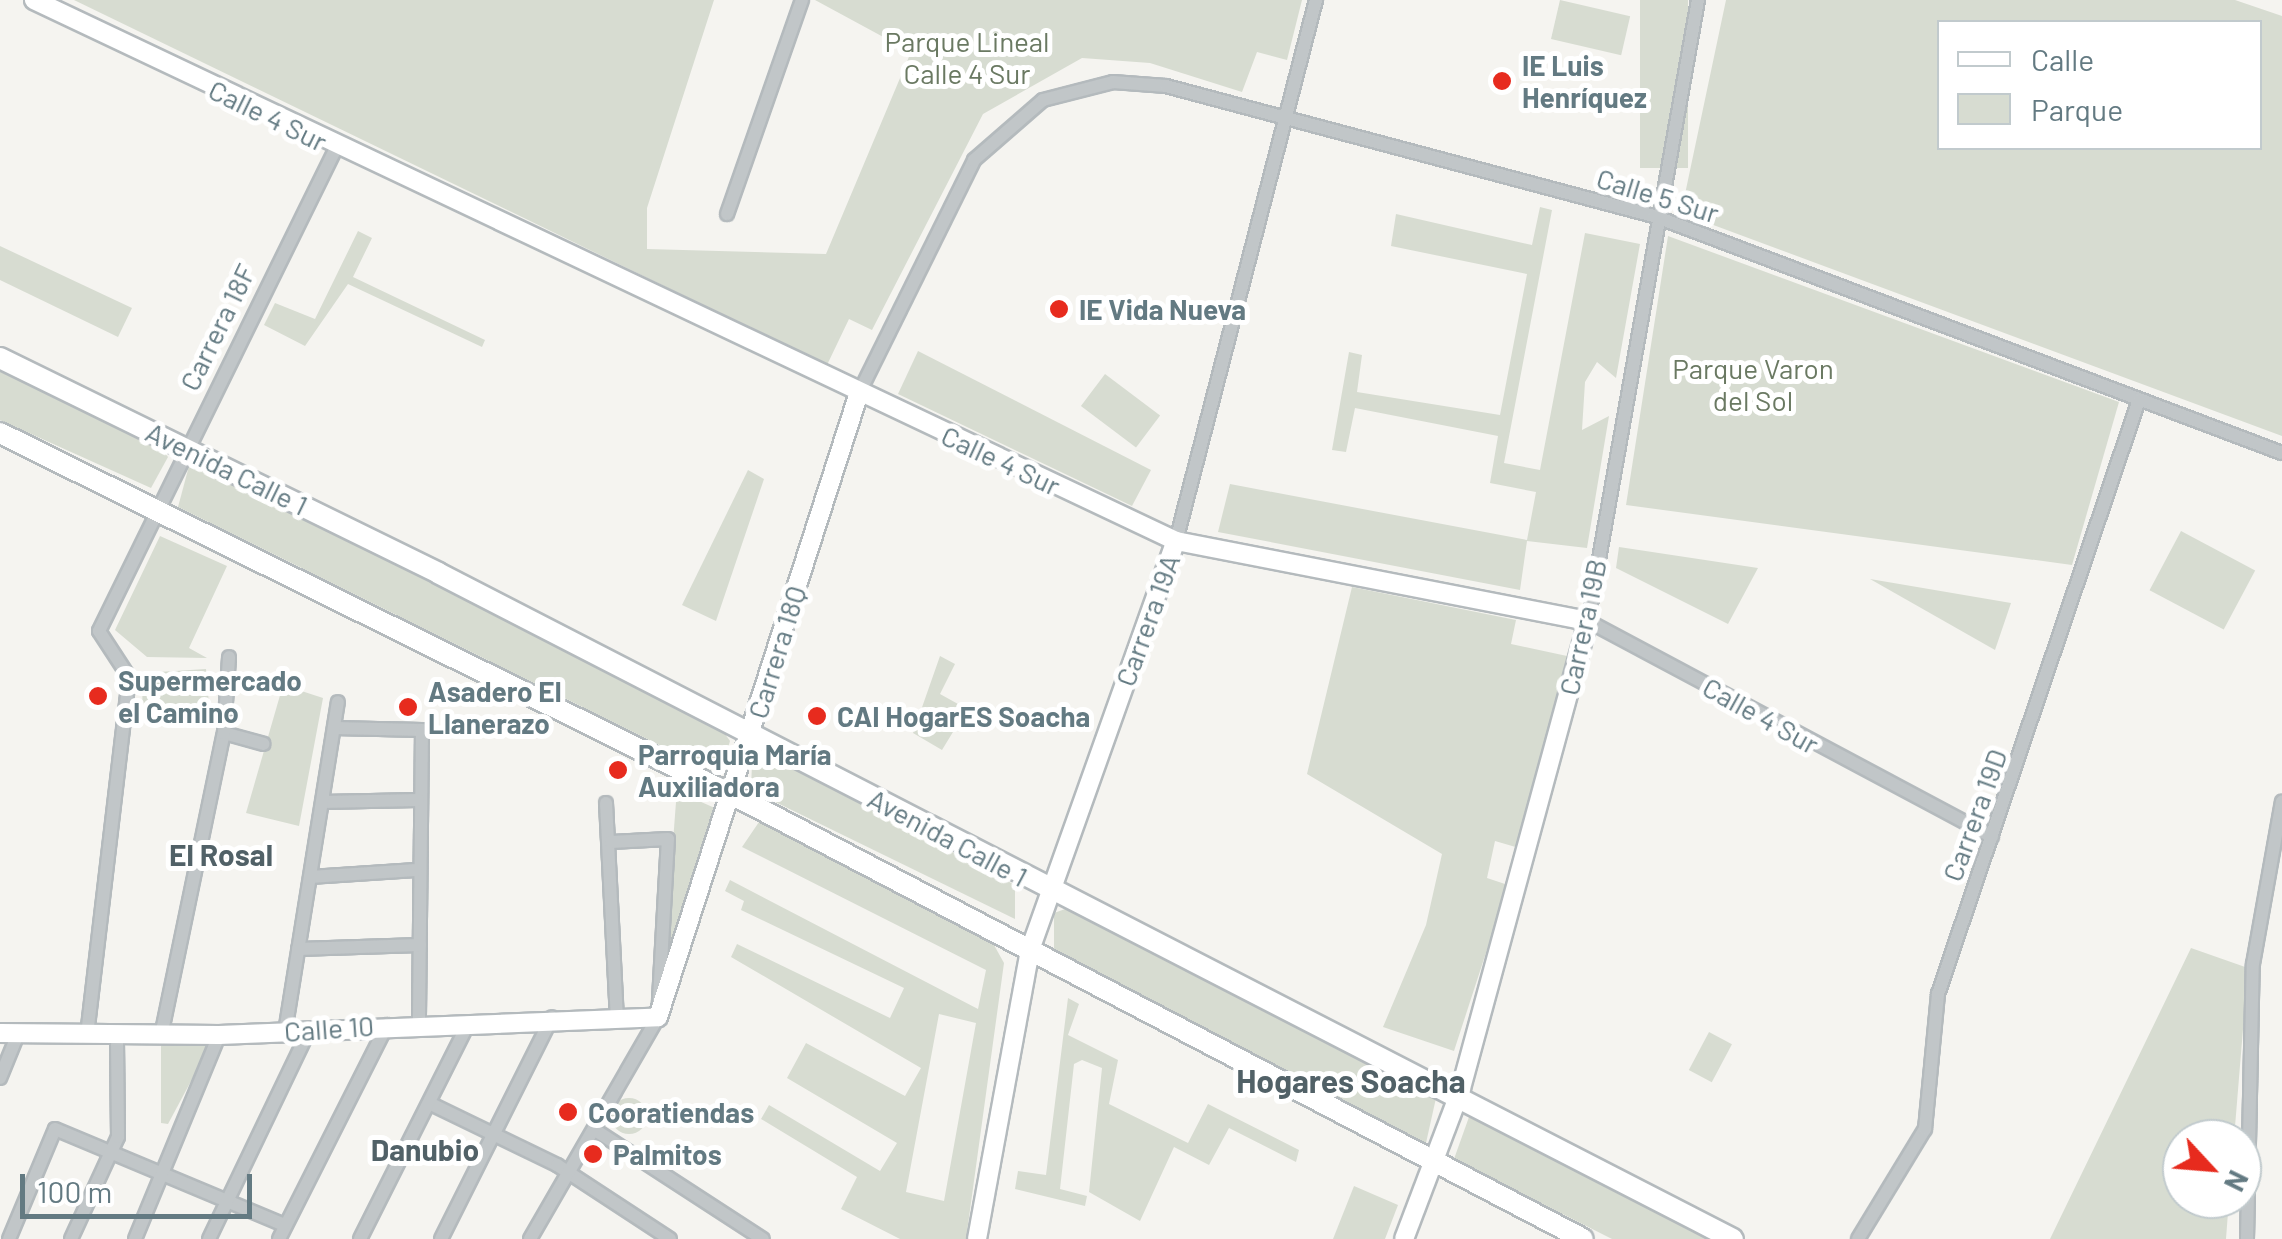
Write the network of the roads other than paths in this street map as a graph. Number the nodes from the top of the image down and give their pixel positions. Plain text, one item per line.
1 (34, 0) edge
2 (802, 0) edge
3 (1316, 0) edge
4 (1698, 0) edge
5 (1286, 118) junction
6 (1006, 124) joint
7 (336, 148) junction
8 (728, 214) dead end
9 (1659, 218) junction
10 (0, 358) edge
11 (859, 393) junction
12 (2140, 400) junction
13 (0, 433) edge
14 (184, 446) junction
15 (2282, 454) edge
16 (155, 507) junction
17 (1176, 541) junction
18 (1588, 620) junction
19 (229, 656) dead end
20 (338, 702) dead end
21 (334, 728) junction
22 (224, 733) junction
23 (752, 734) junction
24 (264, 744) dead end
25 (734, 796) junction
26 (418, 800) junction
27 (322, 802) junction
28 (2282, 802) edge
29 (606, 803) dead end
30 (1992, 837) junction
31 (611, 842) junction
32 (416, 870) junction
33 (310, 877) junction
34 (1048, 889) junction
35 (420, 945) junction
36 (298, 948) junction
37 (1030, 950) junction
38 (658, 1017) junction
39 (552, 1018) junction
40 (618, 1018) junction
41 (470, 1019) junction
42 (419, 1021) junction
43 (388, 1025) junction
44 (309, 1030) junction
45 (285, 1032) junction
46 (9, 1033) edge
47 (87, 1035) junction
48 (117, 1035) junction
49 (219, 1035) junction
50 (162, 1036) junction
51 (0, 1078) edge
52 (1458, 1099) junction
53 (430, 1104) junction
54 (595, 1130) junction
55 (493, 1132) junction
56 (107, 1153) junction
57 (1434, 1165) junction
58 (568, 1172) junction
59 (160, 1177) junction
60 (223, 1206) junction
61 (285, 1225) junction
62 (9, 1239) edge
63 (71, 1239) edge
64 (135, 1239) edge
65 (209, 1239) edge
66 (278, 1239) edge
67 (360, 1239) edge
68 (441, 1239) edge
69 (530, 1239) edge
70 (670, 1239) edge
71 (763, 1239) edge
72 (977, 1239) edge
73 (1404, 1239) edge
74 (1584, 1239) edge
75 (1733, 1239) edge
76 (1858, 1239) edge
77 (2246, 1239) edge

1 - 7 main road, Calle 4 Sur
2 - 8 street
3 - 5 street, Carrera 19A
4 - 9 street, Carrera 19B
5 - 6 street, Calle 5 Sur
5 - 9 street, Calle 5 Sur
5 - 17 street, Carrera 19A
6 - 11 street, Carrera 18Q
7 - 11 main road, Calle 4 Sur
7 - 14 street, Carrera 18F
9 - 12 street, Calle 5 Sur
9 - 18 street, Carrera 19B
10 - 14 main road, Avenida Calle 1
11 - 17 main road, Calle 4 Sur
11 - 23 main road, Carrera 18Q
12 - 15 street, Calle 5 Sur
12 - 30 street, Carrera 19D
13 - 16 main road
14 - 16 street, Carrera 18F
14 - 23 main road, Avenida Calle 1
16 - 25 main road
16 - 47 street, Carrera 18F
17 - 18 main road, Calle 4 Sur
17 - 34 main road, Carrera 19A
18 - 30 street, Calle 4 Sur
18 - 52 main road, Carrera 19B
19 - 22 street
20 - 21 street
21 - 26 street
21 - 27 street
22 - 24 street
22 - 50 street
23 - 25 main road, Carrera 18Q
23 - 34 main road, Avenida Calle 1
25 - 37 main road
25 - 38 main road, Carrera 18Q
26 - 27 street
26 - 32 street
27 - 33 street
28 - 77 street
29 - 31 street
30 - 76 street, Carrera 19D
31 - 38 street
31 - 40 street
32 - 33 street
32 - 35 street
33 - 36 street
34 - 37 main road, Carrera 19A
34 - 52 main road, Avenida Calle 1
35 - 36 street
35 - 42 street
36 - 45 street
37 - 57 main road
37 - 72 main road, Carrera 19A
38 - 40 main road, Calle 10
38 - 54 street, Carrera 18Q
39 - 40 main road, Calle 10
39 - 41 main road, Calle 10
39 - 55 street
41 - 42 main road, Calle 10
41 - 53 street
42 - 43 main road, Calle 10
43 - 44 main road, Calle 10
43 - 61 street
44 - 45 main road, Calle 10
44 - 60 street
45 - 49 main road, Calle 10
46 - 47 main road, Calle 10
46 - 51 street
47 - 48 main road, Calle 10
48 - 50 main road, Calle 10
48 - 56 street
49 - 50 main road, Calle 10
49 - 59 street
52 - 57 main road, Carrera 19B
52 - 75 main road, Avenida Calle 1
53 - 55 street
53 - 67 street
54 - 58 street, Carrera 18Q
54 - 71 street
55 - 58 street
55 - 68 street
56 - 59 street
56 - 62 street
56 - 63 street
57 - 73 main road, Carrera 19B
57 - 74 main road
58 - 69 street, Carrera 18Q
58 - 70 street
59 - 60 street
59 - 64 street
60 - 61 street
60 - 65 street
61 - 66 street

